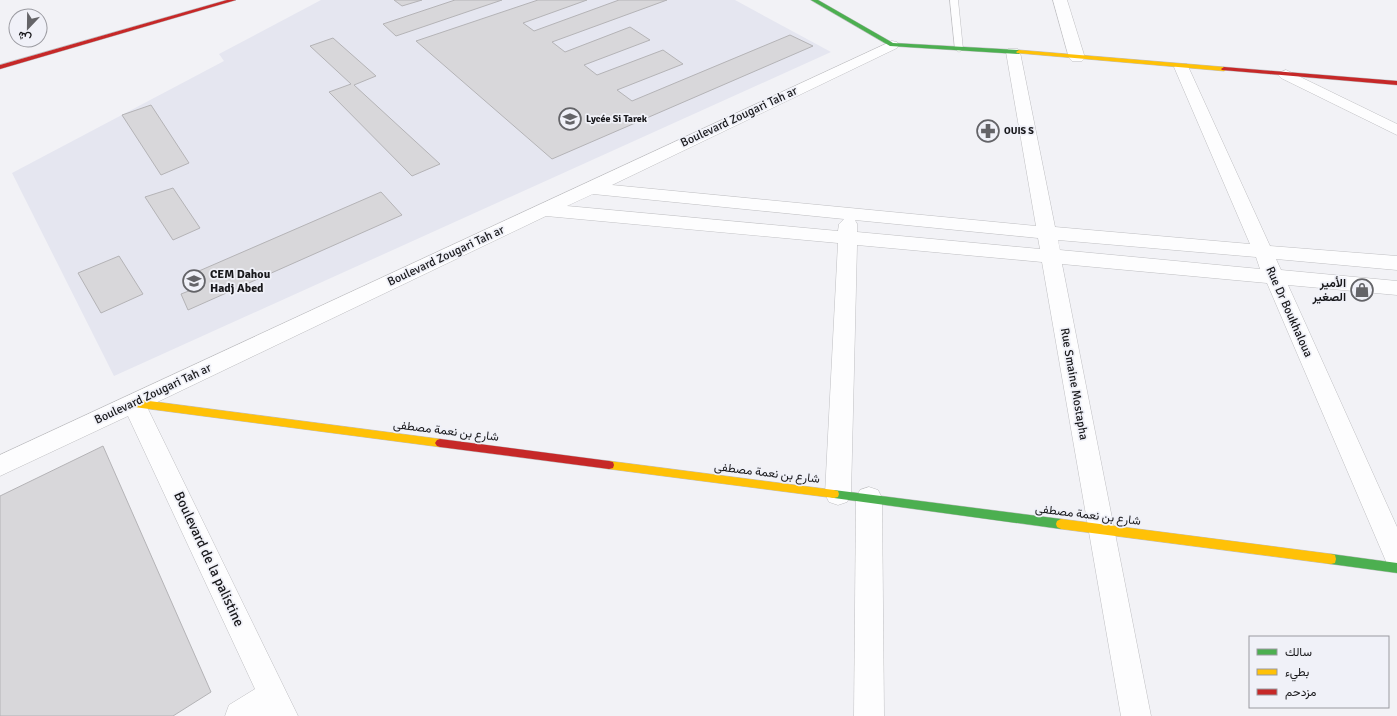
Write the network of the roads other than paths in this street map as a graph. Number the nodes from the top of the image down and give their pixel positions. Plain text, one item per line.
1 (233, 0) edge
2 (814, 0) edge
3 (954, 0) edge
4 (1060, 0) edge
5 (892, 45) junction
6 (959, 49) junction
7 (1013, 52) junction
8 (1077, 58) junction
9 (0, 66) edge
10 (1182, 66) junction
11 (1286, 75) junction
12 (1397, 83) edge
13 (1397, 130) edge
14 (589, 188) junction
15 (543, 210) junction
16 (849, 213) junction
17 (1047, 233) junction
18 (847, 238) junction
19 (1263, 252) junction
20 (1051, 256) junction
21 (1397, 263) edge
22 (1274, 277) junction
23 (1397, 288) edge
24 (134, 403) junction
25 (0, 466) edge
26 (838, 494) junction
27 (869, 498) junction
28 (1101, 529) junction
29 (1397, 557) edge
30 (1397, 568) edge
31 (278, 706) edge
32 (240, 716) edge
33 (869, 716) edge
34 (1136, 716) edge

1 - 9 street
2 - 5 street
3 - 6 lane
4 - 8 street
5 - 6 street
5 - 14 street, Boulevard Zougari Tah ar
6 - 7 street
7 - 8 street
7 - 17 street, Rue Smaine Mostapha
8 - 10 street
10 - 11 street
10 - 19 street, Rue Dr Boukhaloua
11 - 12 street
11 - 13 street
14 - 15 street, Boulevard Zougari Tah ar
14 - 16 street
15 - 18 street
15 - 24 street, Boulevard Zougari Tah ar
16 - 17 street
16 - 18 street
17 - 19 street
17 - 20 street, Rue Smaine Mostapha
18 - 20 street
18 - 26 street
19 - 21 street
19 - 22 street, Rue Dr Boukhaloua
20 - 22 street
20 - 28 street, Rue Smaine Mostapha
22 - 23 street
22 - 29 street, Rue Dr Boukhaloua
24 - 25 street, Boulevard Zougari Tah ar
24 - 26 street, شارع بن نعمة مصطفى
24 - 31 street, Boulevard de la palistine
26 - 27 street, شارع بن نعمة مصطفى
27 - 28 street, شارع بن نعمة مصطفى
27 - 33 street
28 - 30 street, شارع بن نعمة مصطفى
28 - 34 street, Rue Smaine Mostapha
31 - 32 street

